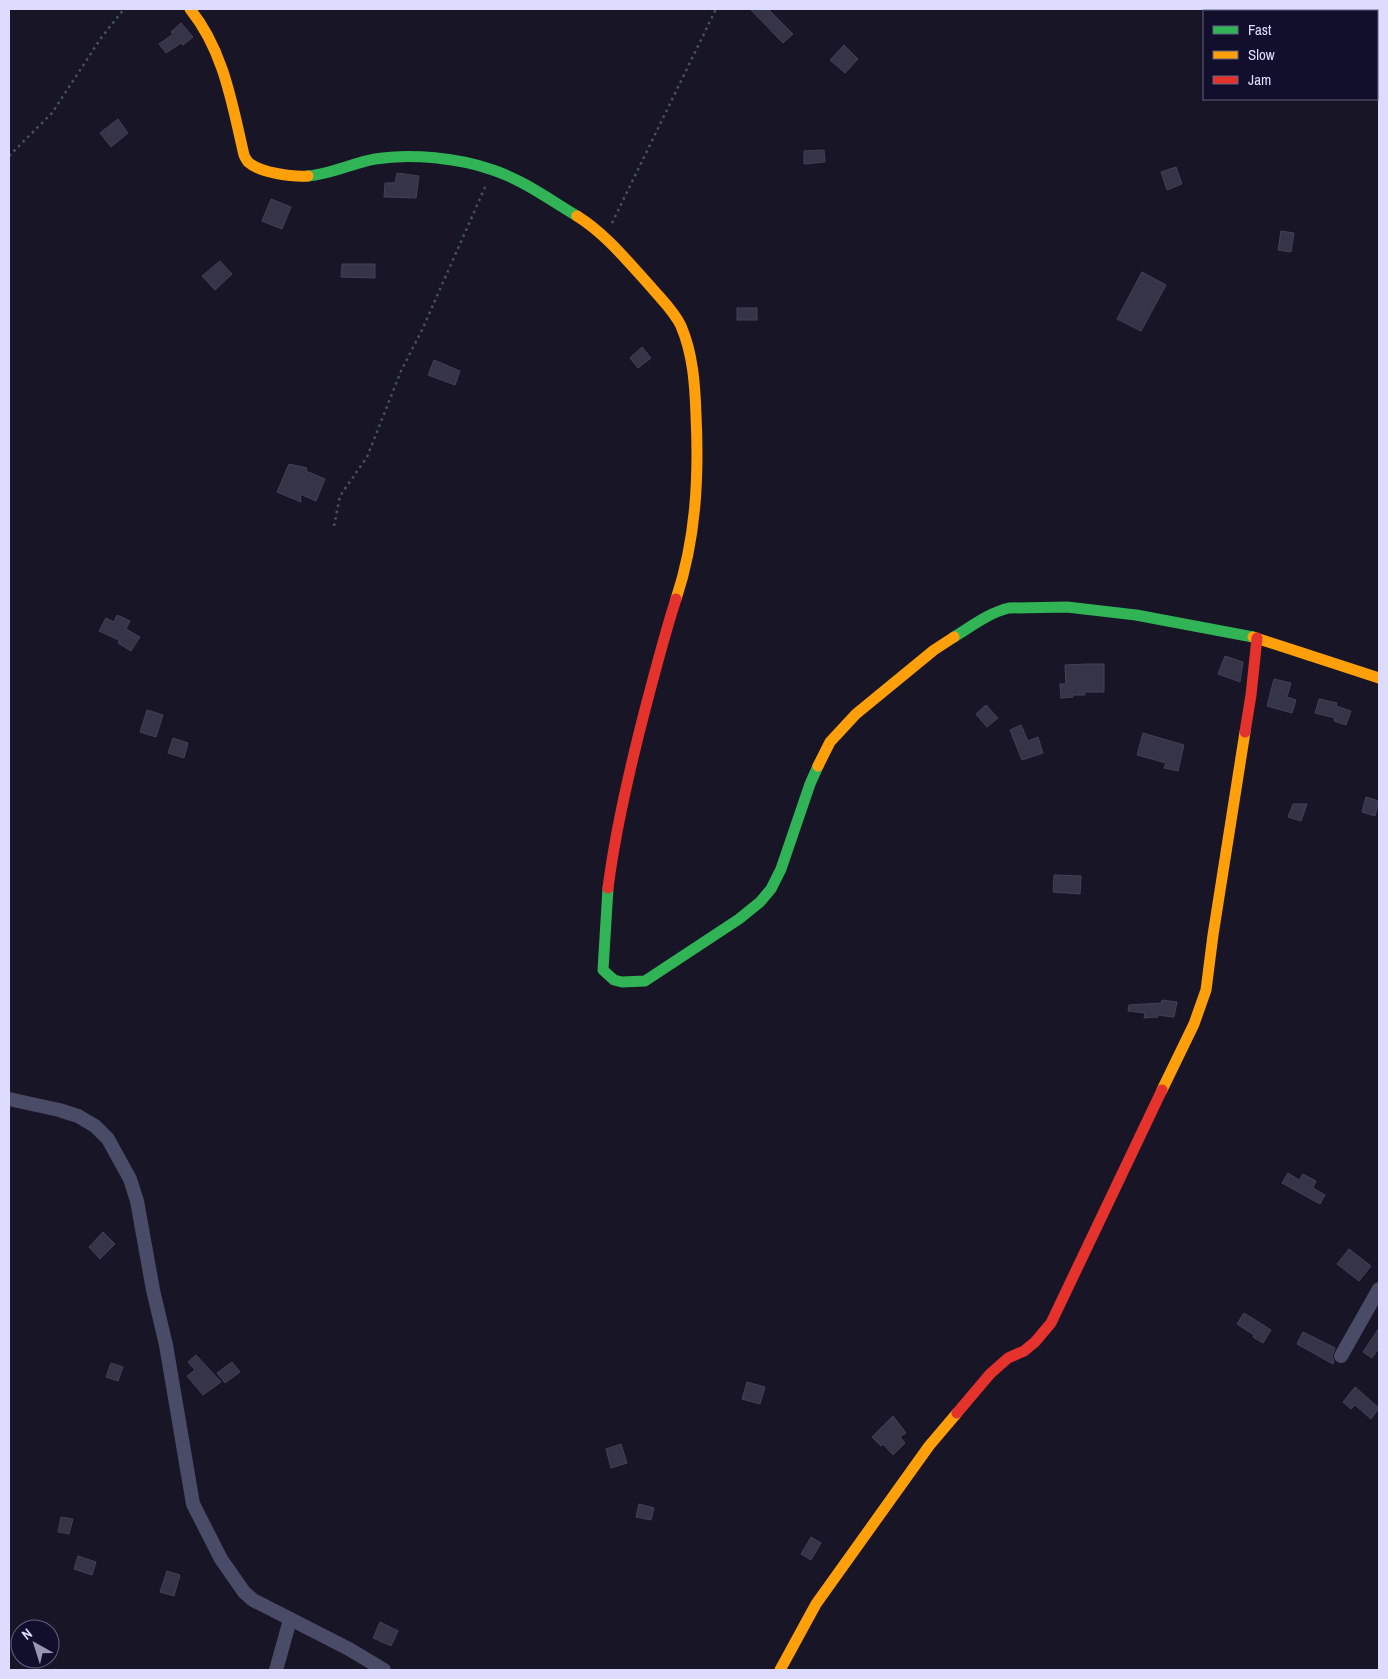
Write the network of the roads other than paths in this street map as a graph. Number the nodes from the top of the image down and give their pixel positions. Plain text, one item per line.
1 (190, 9) edge
2 (1257, 638) junction
3 (1379, 678) edge
4 (9, 1099) edge
5 (1379, 1289) edge
6 (1341, 1356) dead end
7 (290, 1620) junction
8 (276, 1670) edge
9 (384, 1670) edge
10 (780, 1670) edge

1 - 2 street
2 - 3 street
2 - 10 street
4 - 7 street
5 - 6 street
7 - 8 street
7 - 9 street

